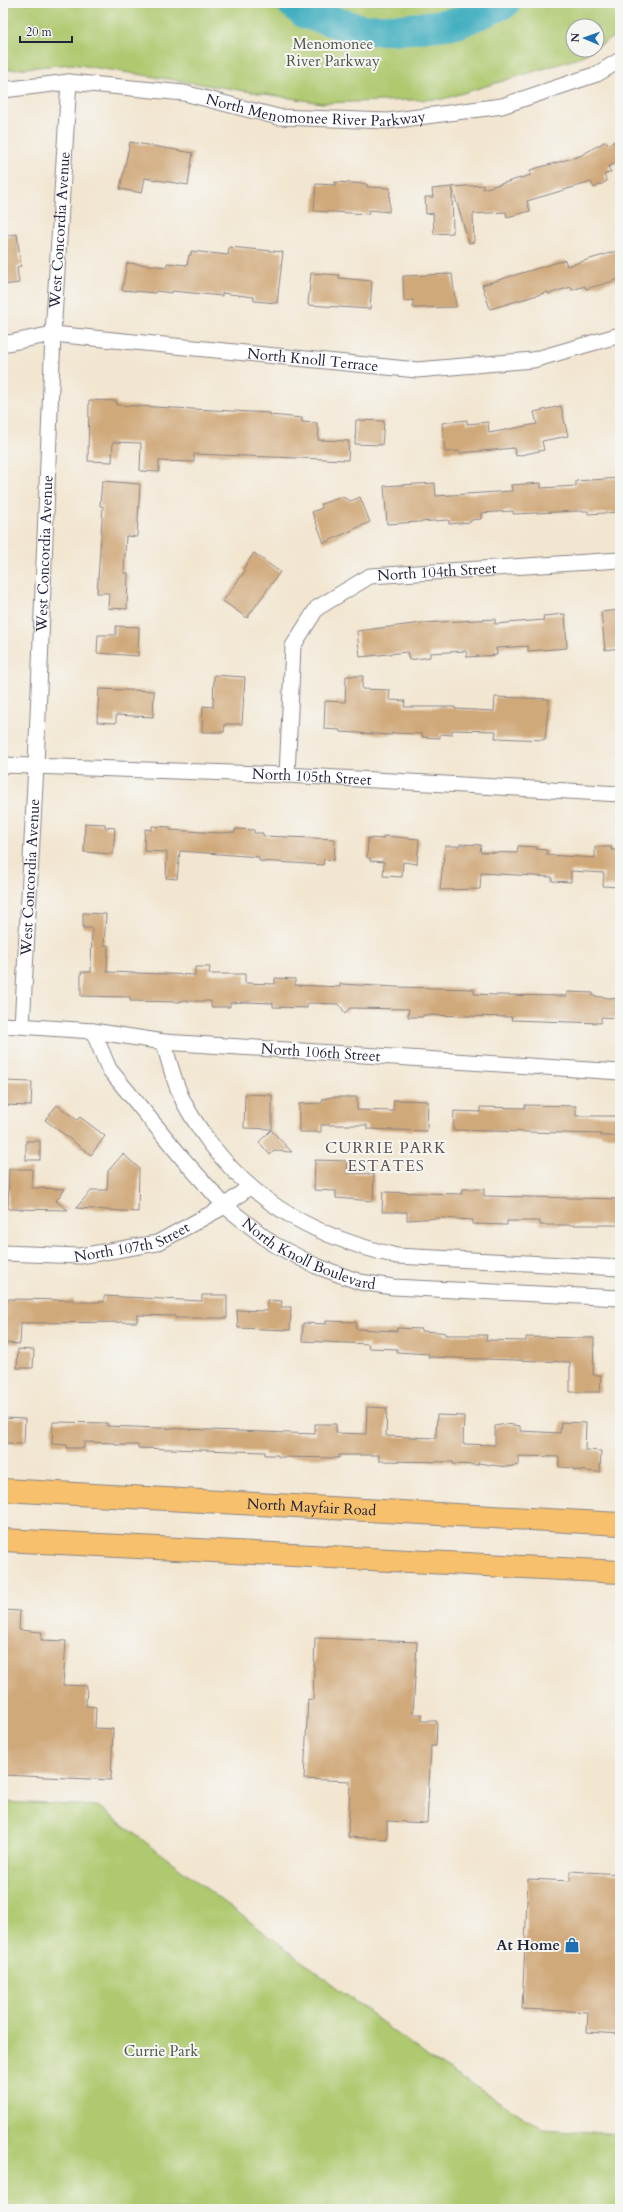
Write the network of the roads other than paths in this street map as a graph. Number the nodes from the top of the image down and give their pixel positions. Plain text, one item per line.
1 (620, 60) edge
2 (69, 82) junction
3 (3, 90) edge
4 (53, 334) junction
5 (620, 336) edge
6 (3, 344) edge
7 (620, 560) edge
8 (3, 765) edge
9 (36, 766) junction
10 (287, 775) junction
11 (620, 794) edge
12 (3, 1025) edge
13 (22, 1026) junction
14 (93, 1031) junction
15 (164, 1042) junction
16 (620, 1072) edge
17 (249, 1187) junction
18 (225, 1206) junction
19 (3, 1253) edge
20 (620, 1268) edge
21 (620, 1298) edge
22 (3, 1490) edge
23 (620, 1524) edge
24 (3, 1540) edge
25 (620, 1572) edge

1 - 2 street, North Menomonee River Parkway
2 - 3 street, North Menomonee River Parkway
2 - 4 street, West Concordia Avenue
4 - 5 street, North Knoll Terrace
4 - 6 street, North Knoll Terrace
4 - 9 street, West Concordia Avenue
7 - 10 street, North 104th Street
8 - 9 street, North 105th Street
9 - 10 street, North 105th Street
9 - 13 street, West Concordia Avenue
10 - 11 street, North 105th Street
12 - 13 street
13 - 14 street, North 106th Street
14 - 15 street, North 106th Street
14 - 18 street, North Knoll Boulevard
15 - 16 street, North 106th Street
15 - 17 street, North Knoll Boulevard
17 - 18 street, North 107th Street
17 - 20 street, North Knoll Boulevard
18 - 19 street, North 107th Street
18 - 21 street, North Knoll Boulevard
22 - 23 main road, North Mayfair Road
24 - 25 main road

